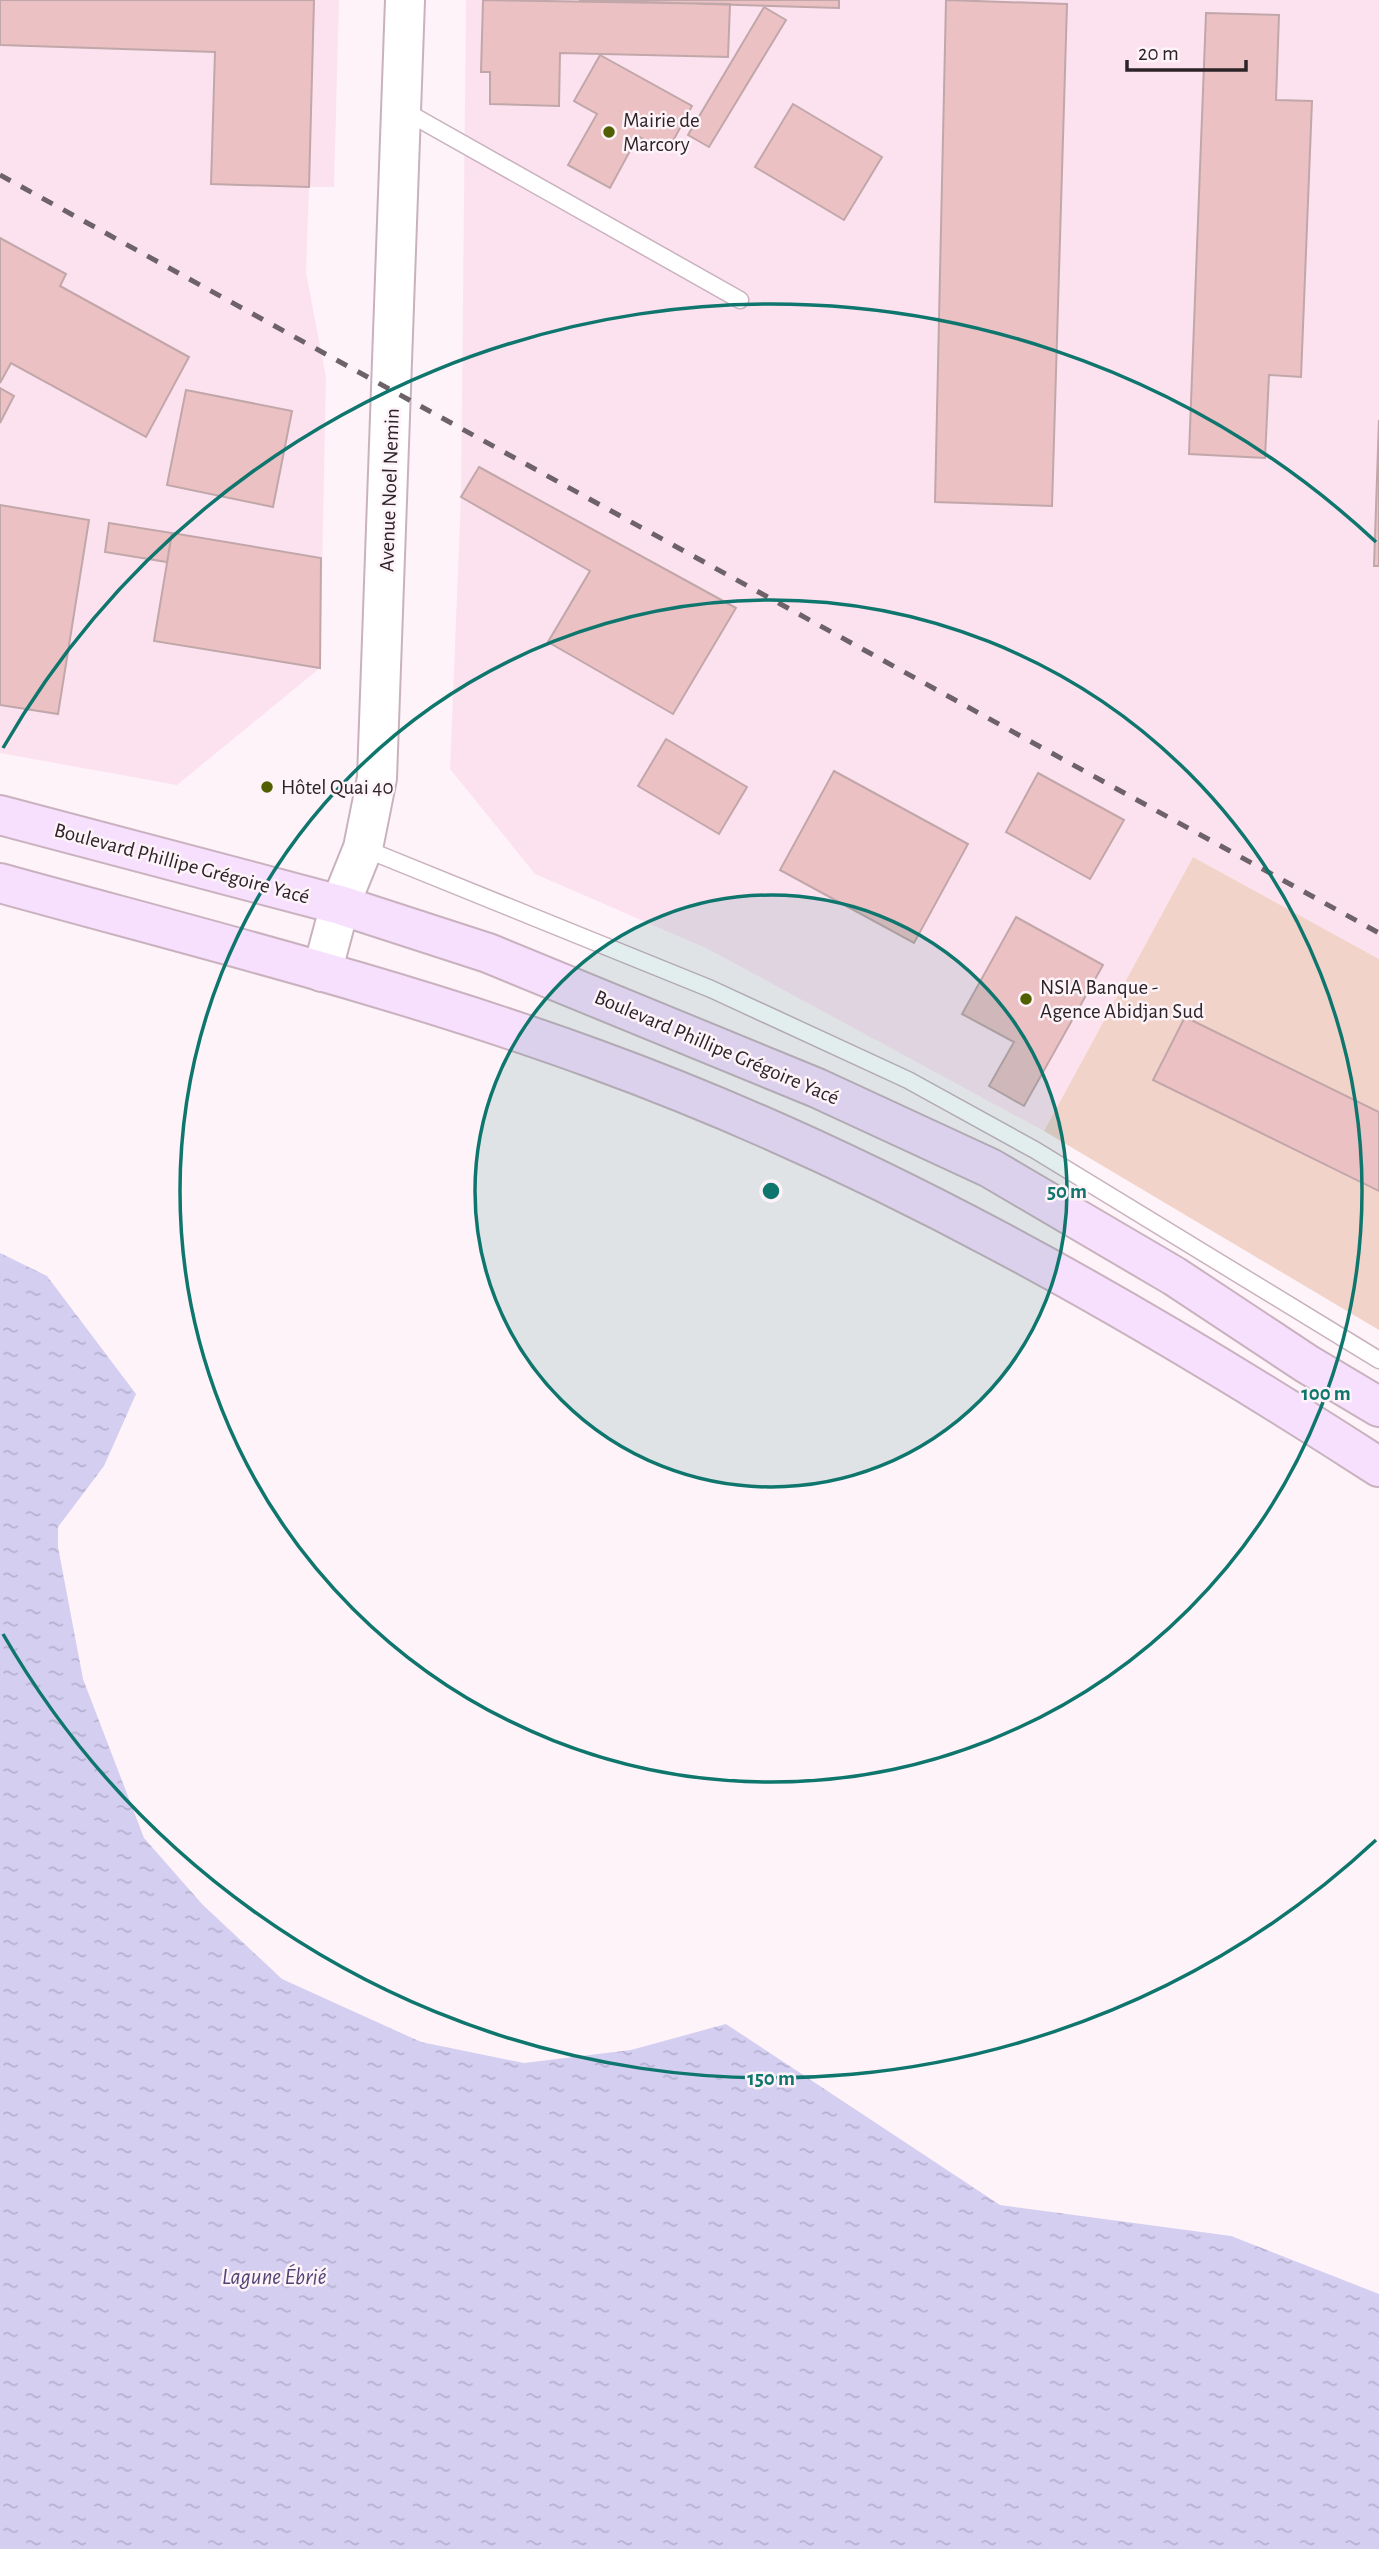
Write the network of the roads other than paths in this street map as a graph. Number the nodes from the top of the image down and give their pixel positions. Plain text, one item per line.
1 (405, 0) edge
2 (402, 110) junction
3 (740, 300) dead end
4 (0, 815) edge
5 (363, 848) junction
6 (0, 883) edge
7 (340, 905) junction
8 (322, 972) junction
9 (1379, 1360) edge
10 (1379, 1407) edge
11 (1379, 1467) edge

1 - 2 street, Avenue Noel Nemin
2 - 3 lane
2 - 5 street, Avenue Noel Nemin
4 - 7 main road, Boulevard Phillipe Grégoire Yacé
5 - 7 street, Avenue Noel Nemin
5 - 9 lane
6 - 8 main road
7 - 8 street, Avenue Noel Nemin
7 - 10 main road, Boulevard Phillipe Grégoire Yacé
8 - 11 main road

